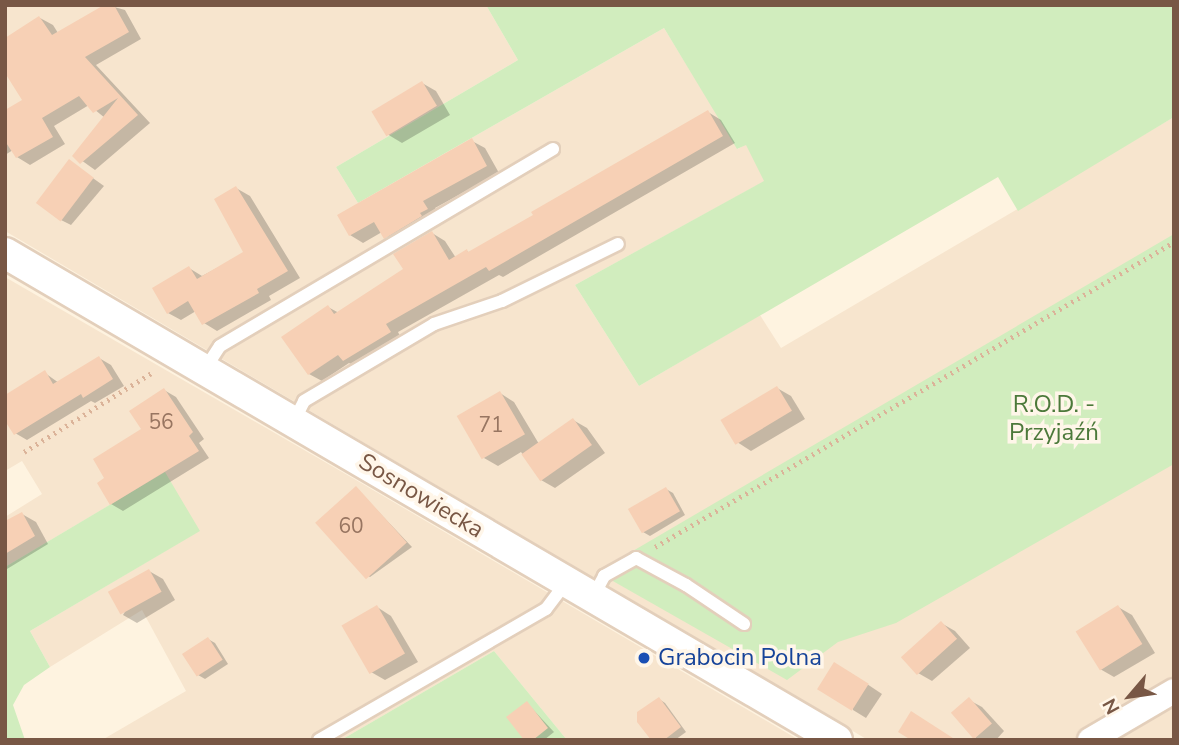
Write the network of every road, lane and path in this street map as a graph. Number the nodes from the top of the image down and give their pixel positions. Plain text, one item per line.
1 (553, 149) dead end
2 (1174, 242) edge
3 (618, 244) dead end
4 (5, 253) edge
5 (170, 349) junction
6 (205, 369) junction
7 (294, 421) junction
8 (24, 452) dead end
9 (636, 558) junction
10 (566, 582) junction
11 (593, 598) junction
12 (744, 624) dead end
13 (1174, 691) edge
14 (319, 740) edge
15 (837, 740) edge
16 (1090, 740) edge

1 - 6 lane
2 - 9 path
3 - 7 lane
4 - 5 street, Sosnowiecka
5 - 6 street, Sosnowiecka
5 - 8 path
6 - 7 street, Sosnowiecka
7 - 10 street, Sosnowiecka
9 - 11 lane
9 - 12 lane
10 - 11 street, Sosnowiecka
10 - 14 lane
11 - 15 street, Sosnowiecka
13 - 16 street

